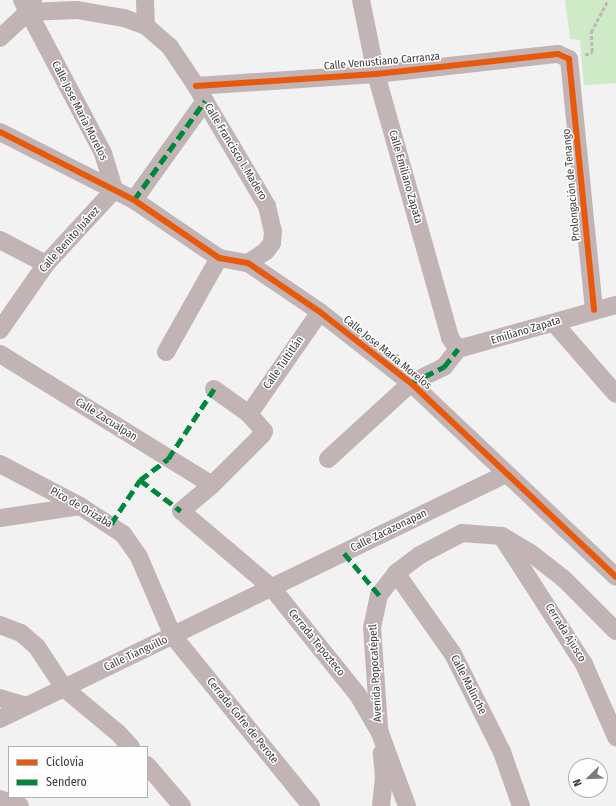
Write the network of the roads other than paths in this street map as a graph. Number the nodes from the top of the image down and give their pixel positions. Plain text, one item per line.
1 (145, 0) edge
2 (362, 0) edge
3 (28, 4) edge
4 (146, 26) junction
5 (0, 38) edge
6 (569, 59) joint
7 (376, 74) junction
8 (201, 94) junction
9 (0, 132) edge
10 (114, 190) junction
11 (134, 200) junction
12 (0, 240) edge
13 (219, 258) junction
14 (248, 263) junction
15 (46, 264) junction
16 (616, 305) edge
17 (594, 310) junction
18 (320, 312) junction
19 (554, 323) junction
20 (0, 330) edge
21 (458, 349) junction
22 (166, 352) dead end
23 (0, 354) edge
24 (411, 383) junction
25 (214, 389) dead end
26 (616, 394) edge
27 (249, 414) junction
28 (328, 459) dead end
29 (0, 464) edge
30 (506, 474) junction
31 (212, 485) junction
32 (80, 506) junction
33 (0, 518) edge
34 (502, 536) junction
35 (396, 573) junction
36 (616, 577) edge
37 (272, 588) junction
38 (0, 625) edge
39 (616, 631) edge
40 (173, 636) junction
41 (64, 688) junction
42 (0, 698) edge
43 (26, 706) junction
44 (0, 719) edge
45 (380, 733) junction
46 (616, 737) edge
47 (130, 746) edge
48 (148, 766) edge
49 (0, 799) edge
50 (20, 806) edge
51 (182, 806) edge
52 (311, 806) edge
53 (381, 806) edge
54 (407, 806) edge
55 (521, 806) edge

1 - 4 street
2 - 7 street, Calle Emiliano Zapata
3 - 4 street, Calle Francisco I. Madero
3 - 5 street
3 - 10 street, Calle Jose María Morelos
4 - 8 street, Calle Francisco I. Madero
6 - 7 street, Calle Venustiano Carranza
6 - 17 street, Prolongación de Tenango
7 - 8 street, Calle Venustiano Carranza
7 - 21 street, Calle Emiliano Zapata
8 - 11 street
8 - 14 street, Calle Francisco I. Madero
9 - 10 street
10 - 11 street, Calle Jose María Morelos
10 - 15 street, Calle Benito Juárez
11 - 13 street, Calle Jose María Morelos
12 - 15 street
13 - 14 street, Calle Jose María Morelos
13 - 22 street
14 - 18 street, Calle Jose María Morelos
15 - 20 street, Calle Benito Juárez
16 - 17 street, Emiliano Zapata
17 - 19 street, Emiliano Zapata
18 - 24 street, Calle Jose María Morelos
18 - 27 street, Calle Tultitlán
19 - 21 street, Emiliano Zapata
19 - 26 street
21 - 24 street
23 - 31 street, Calle Zacualpan
24 - 28 street
24 - 30 street, Calle Jose María Morelos
25 - 27 street
27 - 31 street
29 - 32 street, Pico de Orizaba
30 - 36 street, Calle Jose María Morelos
30 - 37 street, Calle Zacazonapan
31 - 37 street, Cerrada Tepozteco
32 - 33 street
32 - 40 street, Pico de Orizaba
34 - 35 street, Avenida Popocatépetl
34 - 39 street, Avenida Popocatépetl
34 - 46 street, Cerrada Ajusco
35 - 45 street, Avenida Popocatépetl
35 - 55 street, Calle Malinche
37 - 40 street, Calle Tianguillo
37 - 45 street, Cerrada Tepozteco
38 - 41 street
40 - 41 street, Calle Tianguillo
40 - 52 street, Cerrada Cofre de Perote
41 - 43 street, Calle Tianguillo
41 - 47 street
42 - 43 street
43 - 44 street, Calle Tianguillo
45 - 53 street, Avenida Popocatépetl
45 - 54 street, Cerrada Tepozteco
48 - 51 street
49 - 50 street

